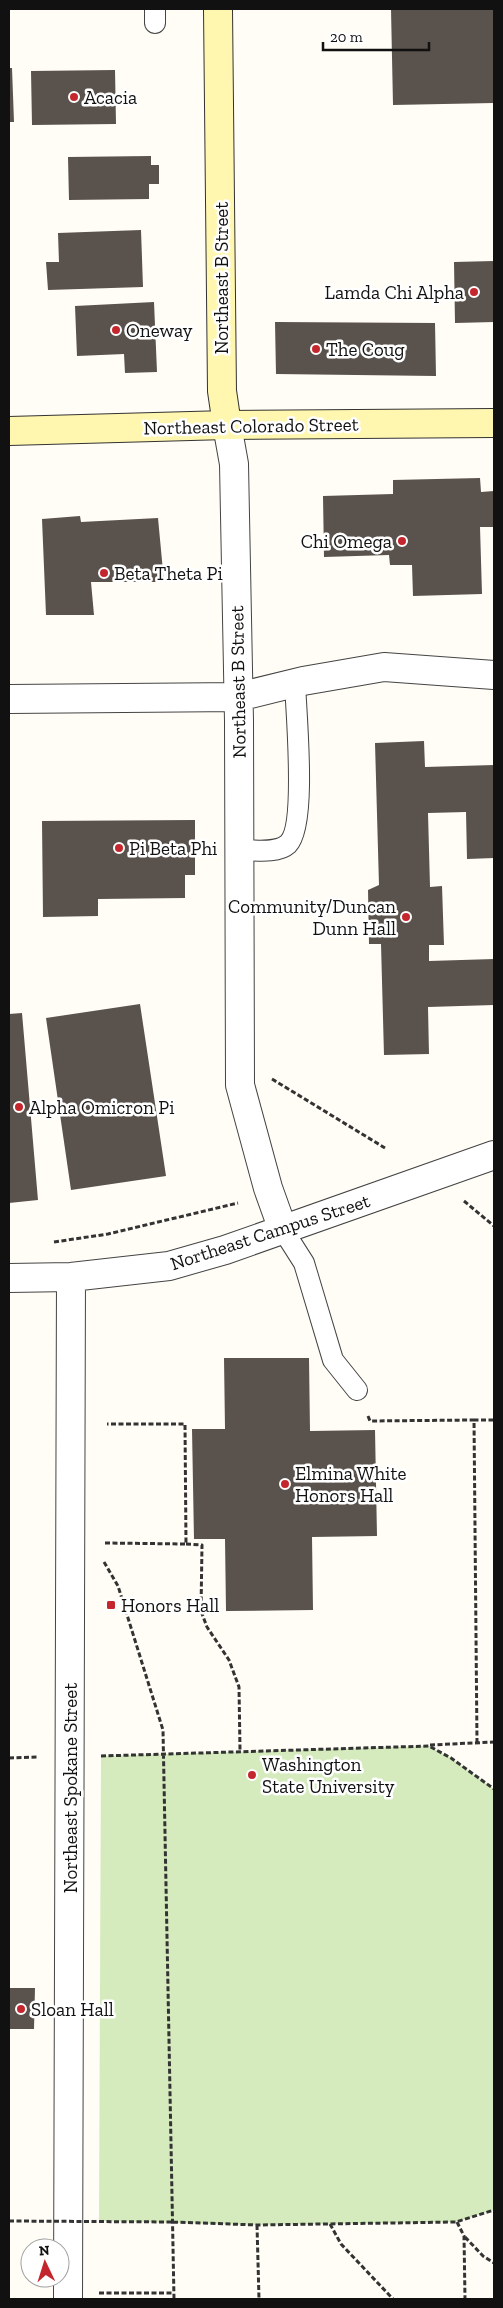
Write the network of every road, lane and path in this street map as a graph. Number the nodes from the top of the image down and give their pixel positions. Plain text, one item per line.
1 (218, 9) edge
2 (494, 423) edge
3 (227, 425) junction
4 (9, 431) edge
5 (494, 675) edge
6 (295, 683) junction
7 (238, 696) junction
8 (9, 699) edge
9 (240, 850) junction
10 (240, 1059) junction
11 (385, 1148) dead end
12 (494, 1155) edge
13 (270, 1194) junction
14 (464, 1201) dead end
15 (494, 1226) edge
16 (283, 1230) junction
17 (53, 1242) dead end
18 (71, 1277) junction
19 (9, 1278) edge
20 (357, 1390) dead end
21 (474, 1420) junction
22 (494, 1420) edge
23 (387, 1421) dead end
24 (106, 1424) dead end
25 (105, 1543) dead end
26 (186, 1544) junction
27 (104, 1562) dead end
28 (494, 1738) edge
29 (489, 1742) junction
30 (494, 1742) edge
31 (477, 1743) junction
32 (429, 1746) junction
33 (240, 1750) junction
34 (165, 1753) junction
35 (100, 1756) dead end
36 (494, 1789) edge
37 (494, 2210) edge
38 (9, 2222) edge
39 (173, 2222) junction
40 (456, 2222) junction
41 (330, 2224) junction
42 (257, 2225) junction
43 (464, 2236) junction
44 (494, 2262) edge
45 (173, 2293) junction
46 (96, 2294) dead end
47 (68, 2299) edge
48 (174, 2299) edge
49 (259, 2299) edge
50 (393, 2299) edge
51 (465, 2299) edge

1 - 3 street, Northeast B Street
2 - 3 street, Northeast Colorado Street
3 - 4 street, Northeast Colorado Street
3 - 7 street, Northeast B Street
5 - 6 street
6 - 7 street
6 - 9 lane
7 - 8 street
7 - 9 street, Northeast B Street
9 - 10 street, Northeast B Street
10 - 11 path
10 - 13 street, Northeast B Street
12 - 16 street, Northeast Campus Street
13 - 16 street, Northeast B Street
13 - 17 path
14 - 15 path
16 - 18 street, Northeast Campus Street
16 - 20 lane
18 - 19 street, Northeast Campus Street
18 - 47 street, Northeast Spokane Street
21 - 22 path
21 - 23 path
21 - 31 path
24 - 26 path
25 - 26 path
26 - 33 path
27 - 34 path
28 - 29 path
29 - 30 path
29 - 31 path
31 - 32 path
32 - 33 path
32 - 36 path
33 - 34 path
34 - 35 path
34 - 39 path
37 - 40 path
38 - 39 path, bridge
39 - 42 path
39 - 45 path
40 - 41 path
40 - 43 path
41 - 42 path
41 - 50 path
42 - 49 path
43 - 44 path
43 - 51 path
45 - 46 path
45 - 48 path

